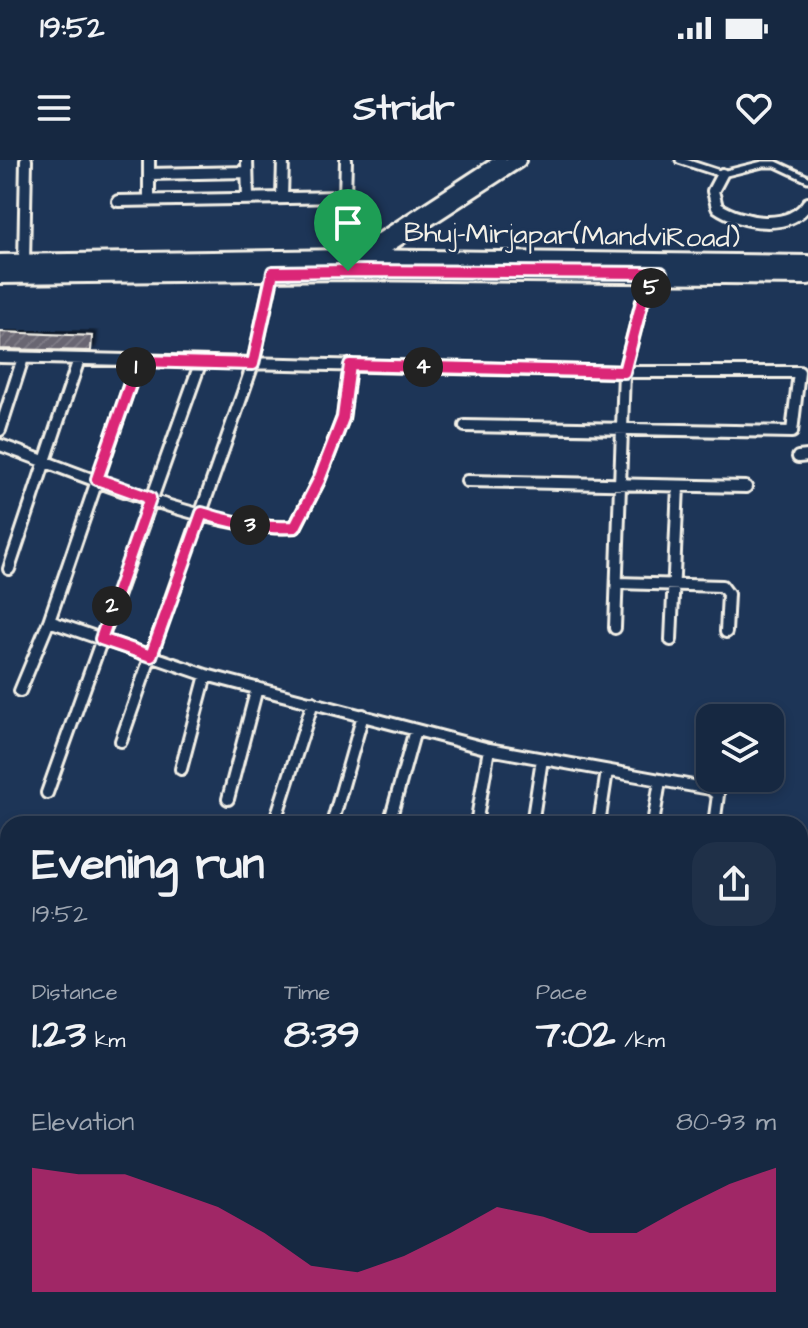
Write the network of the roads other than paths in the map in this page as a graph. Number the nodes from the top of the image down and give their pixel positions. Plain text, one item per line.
1 (26, 160) edge
2 (149, 160) edge
3 (247, 160) edge
4 (283, 160) edge
5 (346, 160) edge
6 (501, 160) edge
7 (518, 160) edge
8 (679, 160) edge
9 (247, 172) junction
10 (149, 174) junction
11 (722, 174) junction
12 (808, 179) edge
13 (282, 198) junction
14 (248, 199) junction
15 (149, 200) junction
16 (118, 201) dead end
17 (808, 203) edge
18 (355, 262) junction
19 (0, 263) edge
20 (24, 263) junction
21 (808, 264) edge
22 (273, 272) junction
23 (661, 273) junction
24 (0, 275) edge
25 (808, 276) edge
26 (0, 357) edge
27 (23, 358) junction
28 (79, 359) junction
29 (138, 361) junction
30 (200, 364) junction
31 (253, 364) junction
32 (350, 365) junction
33 (624, 372) junction
34 (465, 426) dead end
35 (622, 428) junction
36 (0, 430) edge
37 (0, 445) edge
38 (47, 462) junction
39 (97, 479) junction
40 (467, 481) dead end
41 (620, 485) junction
42 (678, 486) junction
43 (746, 487) dead end
44 (150, 498) junction
45 (202, 513) junction
46 (9, 569) dead end
47 (617, 583) junction
48 (674, 585) junction
49 (49, 621) junction
50 (615, 628) dead end
51 (726, 632) dead end
52 (101, 639) junction
53 (671, 640) dead end
54 (151, 656) junction
55 (206, 675) junction
56 (257, 688) junction
57 (20, 691) dead end
58 (313, 702) junction
59 (363, 715) junction
60 (415, 730) junction
61 (121, 741) dead end
62 (489, 749) junction
63 (542, 759) junction
64 (181, 769) dead end
65 (607, 771) junction
66 (660, 781) junction
67 (47, 793) dead end
68 (228, 799) dead end
69 (277, 816) edge
70 (334, 816) edge
71 (391, 816) edge
72 (480, 816) edge
73 (533, 816) edge
74 (600, 816) edge
75 (654, 816) edge
76 (715, 816) edge

1 - 20 street
2 - 10 street
3 - 9 street
4 - 13 street
5 - 13 street
6 - 18 street
7 - 18 main road
8 - 11 lane
9 - 10 street
9 - 14 street
10 - 15 street
11 - 12 lane
11 - 17 street
13 - 14 street
14 - 15 street
15 - 16 street
18 - 20 main road, Bhuj-Mirjapar(MandviRoad)
18 - 21 main road, Bhuj-Mirjapar(MandviRoad)
18 - 22 main road, Bhuj-Mirjapar(MandviRoad)
18 - 23 main road, Bhuj-Mirjapar(MandviRoad)
19 - 20 main road, Bhuj-Mirjapar(MandviRoad)
22 - 24 main road, Bhuj-Mirjapar(MandviRoad)
22 - 31 street
23 - 25 main road, Bhuj-Mirjapar(MandviRoad)
23 - 33 street
26 - 27 street
27 - 28 street
27 - 36 street
28 - 29 street
28 - 38 street
29 - 30 street
29 - 39 street
30 - 31 street
30 - 44 street
31 - 32 street
31 - 45 street
32 - 33 street
32 - 45 street
33 - 35 street
33 - 35 street
34 - 35 street
35 - 41 street
37 - 38 street
38 - 39 street
38 - 46 street
39 - 44 street
39 - 49 street
40 - 41 street
41 - 42 street
41 - 47 street
42 - 43 street
42 - 48 street
44 - 45 street
44 - 52 street
45 - 54 street
47 - 48 street
47 - 50 street
48 - 51 street
48 - 53 street
49 - 52 street
49 - 57 street
52 - 54 street
52 - 67 street
54 - 55 street
54 - 61 street
55 - 56 street
55 - 64 street
56 - 58 street
56 - 68 street
58 - 59 street
58 - 69 street
59 - 60 street
59 - 70 street
60 - 62 street
60 - 71 street
62 - 63 street
62 - 72 street
63 - 65 street
63 - 73 street
65 - 66 street
65 - 74 street
66 - 75 street
66 - 76 street

